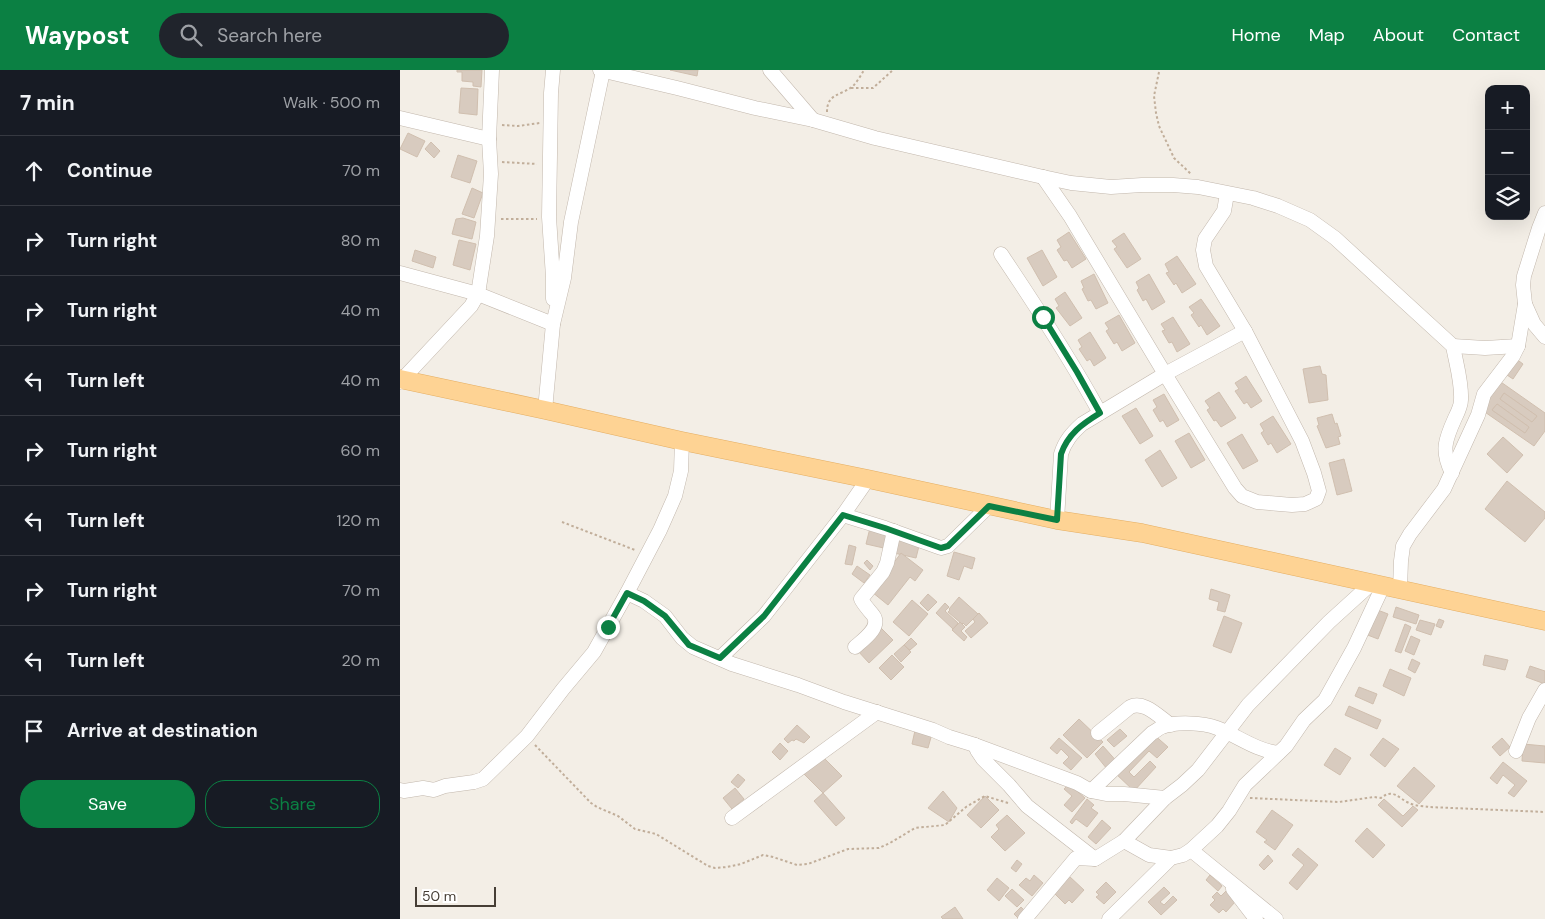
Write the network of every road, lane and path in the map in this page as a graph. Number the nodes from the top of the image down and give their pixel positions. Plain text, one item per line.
1 (492, 70) edge
2 (553, 70) edge
3 (601, 70) edge
4 (770, 70) edge
5 (864, 70) edge
6 (893, 70) edge
7 (1159, 72) dead end
8 (849, 88) junction
9 (400, 118) edge
10 (814, 120) junction
11 (551, 123) junction
12 (490, 124) junction
13 (828, 124) junction
14 (489, 139) junction
15 (490, 162) junction
16 (549, 164) junction
17 (1043, 177) junction
18 (1198, 187) junction
19 (1227, 194) junction
20 (1545, 213) edge
21 (549, 219) junction
22 (488, 220) junction
23 (1001, 254) dead end
24 (400, 273) edge
25 (478, 294) junction
26 (1525, 304) junction
27 (552, 324) junction
28 (1245, 331) junction
29 (1545, 337) edge
30 (1453, 346) junction
31 (1518, 346) junction
32 (1165, 374) junction
33 (401, 380) edge
34 (545, 410) junction
35 (1100, 413) junction
36 (682, 441) junction
37 (1452, 473) junction
38 (868, 479) junction
39 (989, 506) junction
40 (843, 515) junction
41 (1057, 520) junction
42 (562, 522) dead end
43 (894, 531) junction
44 (647, 556) junction
45 (1385, 586) junction
46 (627, 593) junction
47 (1545, 621) edge
48 (855, 647) dead end
49 (720, 658) junction
50 (1545, 690) edge
51 (877, 712) junction
52 (1171, 725) junction
53 (1225, 732) junction
54 (1098, 733) dead end
55 (527, 736) junction
56 (976, 745) junction
57 (1516, 751) dead end
58 (1278, 753) junction
59 (400, 790) edge
60 (1091, 791) junction
61 (1165, 798) junction
62 (1237, 798) junction
63 (1026, 806) junction
64 (1545, 812) edge
65 (732, 818) dead end
66 (1124, 841) junction
67 (1191, 850) junction
68 (1171, 858) junction
69 (1096, 860) junction
70 (1224, 876) junction
71 (1025, 919) edge
72 (1109, 919) edge
73 (1256, 919) edge
74 (1276, 919) edge

1 - 12 street
2 - 11 street
3 - 10 street
3 - 27 street
4 - 10 street
5 - 8 path
6 - 8 path
7 - 18 path
8 - 13 path
9 - 14 street
10 - 13 street
11 - 12 path
11 - 16 street
12 - 14 street
13 - 17 street
14 - 15 street
15 - 16 path
15 - 22 street
16 - 21 street
17 - 18 street
17 - 32 street
18 - 19 street
19 - 28 street
19 - 30 street
20 - 26 street
21 - 22 path
21 - 27 street
22 - 25 street
23 - 35 street
24 - 25 street
25 - 27 street
25 - 33 street
26 - 29 street
26 - 31 street
27 - 34 street
28 - 32 street
28 - 32 street
30 - 31 street
30 - 37 street
31 - 37 street
32 - 35 street
33 - 34 main road
34 - 36 main road
35 - 41 street
36 - 38 main road
36 - 44 street
37 - 45 street
38 - 39 main road
38 - 40 street
39 - 41 main road
39 - 43 street
40 - 43 street
40 - 49 street
41 - 45 main road
42 - 44 path
43 - 48 street
44 - 46 street
45 - 47 main road
45 - 53 street
45 - 58 street
46 - 49 street
46 - 55 street
49 - 51 street
50 - 57 street
51 - 56 street
51 - 65 street
52 - 53 street
52 - 54 street
52 - 60 street
53 - 58 street
53 - 61 street
55 - 59 street
55 - 63 path
56 - 60 street
56 - 63 street
58 - 62 street
60 - 61 street
61 - 66 street
62 - 64 path
62 - 67 street
63 - 69 street
66 - 68 street
66 - 69 street
67 - 68 street
67 - 70 street
68 - 72 street
69 - 71 street
70 - 73 street
70 - 74 street

